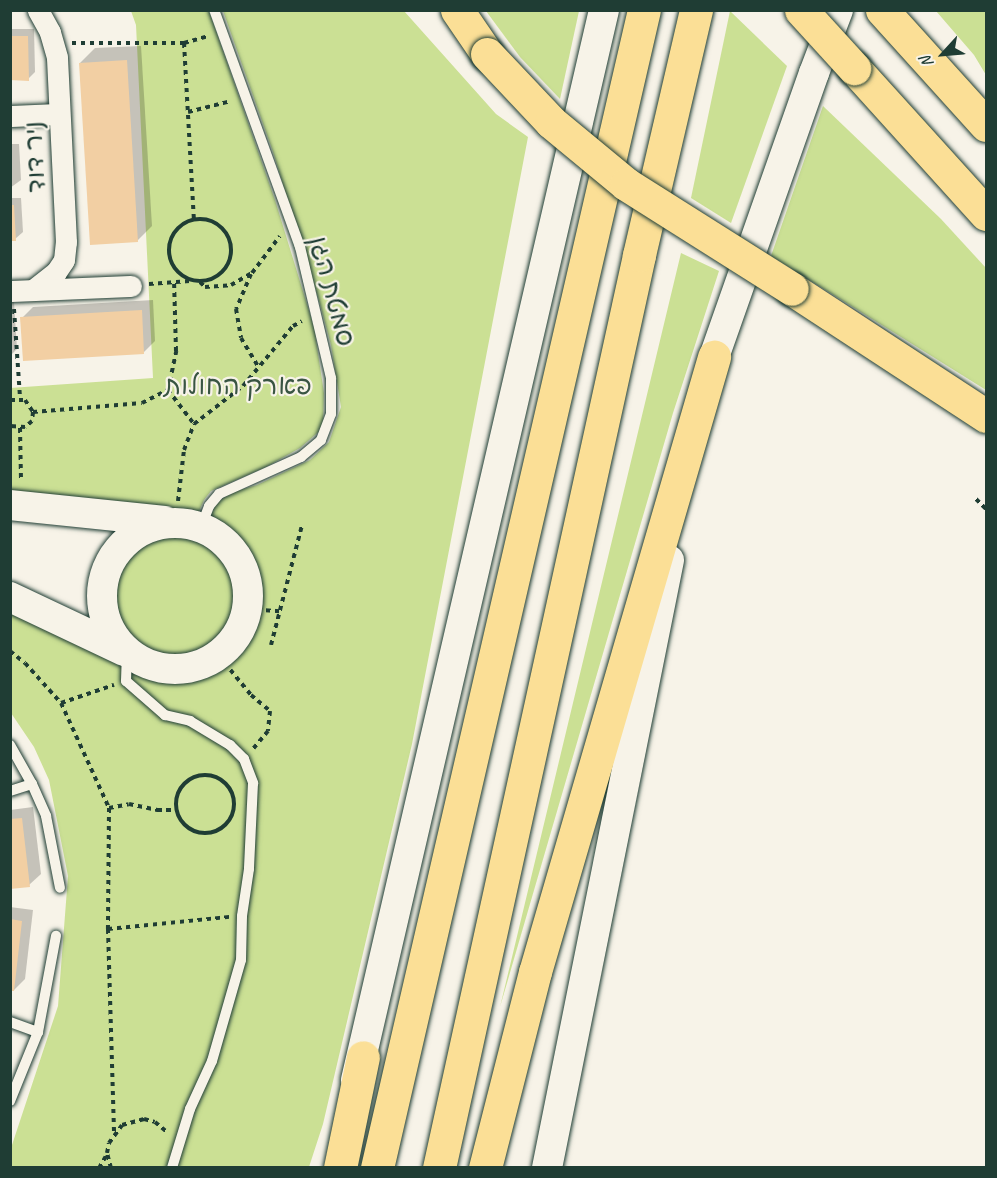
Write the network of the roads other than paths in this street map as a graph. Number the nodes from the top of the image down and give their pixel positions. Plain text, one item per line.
1 (38, 10) edge
2 (214, 10) edge
3 (457, 10) edge
4 (604, 10) edge
5 (644, 10) edge
6 (696, 10) edge
7 (801, 10) edge
8 (838, 10) edge
9 (882, 10) edge
10 (59, 114) junction
11 (10, 116) edge
12 (987, 125) edge
13 (987, 214) edge
14 (130, 286) road end
15 (18, 290) edge
16 (714, 357) junction
17 (987, 416) edge
18 (10, 505) edge
19 (189, 524) junction
20 (10, 597) edge
21 (126, 666) junction
22 (10, 745) edge
23 (32, 784) junction
24 (10, 791) edge
25 (60, 888) dead end
26 (56, 936) dead end
27 (10, 1022) edge
28 (38, 1032) junction
29 (363, 1057) junction
30 (10, 1101) edge
31 (172, 1167) edge
32 (328, 1167) edge
33 (339, 1167) edge
34 (377, 1167) edge
35 (439, 1167) edge
36 (485, 1167) edge
37 (548, 1167) edge

1 - 10 street, ניר דוד
2 - 19 lane, סמטת הגן
3 - 17 highway, bridge
4 - 29 main road
5 - 34 highway
6 - 35 highway
7 - 13 highway, bridge
8 - 16 main road
9 - 12 highway
10 - 11 street
10 - 15 street, ניר דוד
14 - 15 street
16 - 36 highway
16 - 37 main road
18 - 19 main road
19 - 21 main road
19 - 21 main road
20 - 21 main road
21 - 31 lane
22 - 23 lane
23 - 24 lane
23 - 25 lane
26 - 28 lane
27 - 28 lane
28 - 30 lane
29 - 32 main road
29 - 33 highway

